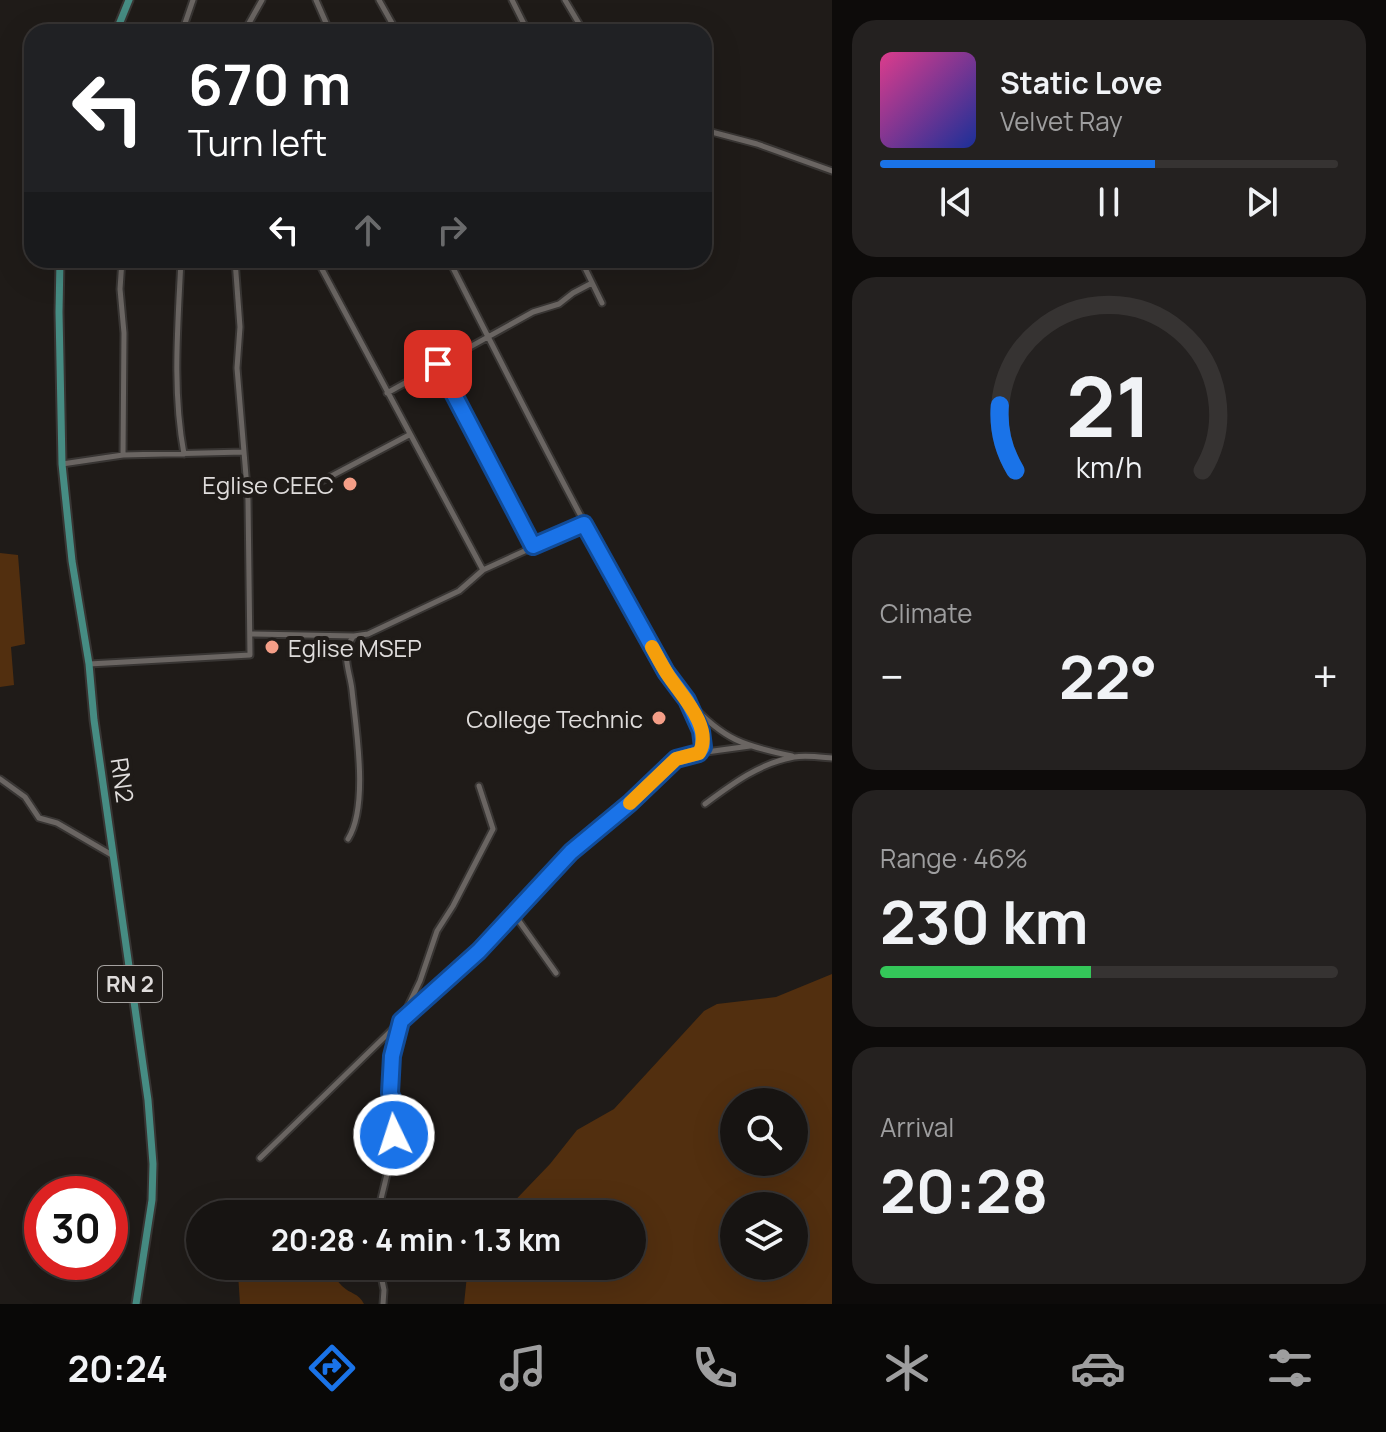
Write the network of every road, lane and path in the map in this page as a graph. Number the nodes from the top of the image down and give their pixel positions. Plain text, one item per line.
1 (129, 0) edge
2 (193, 0) edge
3 (262, 0) edge
4 (316, 0) edge
5 (379, 0) edge
6 (512, 0) edge
7 (565, 0) edge
8 (119, 24) edge
9 (185, 24) edge
10 (248, 24) edge
11 (326, 24) edge
12 (392, 24) edge
13 (524, 24) edge
14 (579, 24) edge
15 (712, 132) edge
16 (832, 171) edge
17 (60, 268) edge
18 (121, 268) edge
19 (181, 268) edge
20 (236, 268) edge
21 (321, 268) edge
22 (453, 268) edge
23 (585, 268) edge
24 (592, 283) junction
25 (602, 303) dead end
26 (488, 337) junction
27 (438, 364) junction
28 (387, 393) junction
29 (409, 435) junction
30 (244, 452) junction
31 (184, 454) junction
32 (123, 455) junction
33 (62, 464) junction
34 (320, 482) dead end
35 (584, 524) junction
36 (533, 546) junction
37 (483, 570) junction
38 (252, 634) junction
39 (354, 636) junction
40 (89, 664) junction
41 (687, 700) junction
42 (750, 746) junction
43 (699, 753) junction
44 (796, 757) junction
45 (832, 758) edge
46 (0, 779) edge
47 (479, 786) dead end
48 (705, 804) dead end
49 (348, 839) dead end
50 (112, 855) junction
51 (509, 918) junction
52 (556, 973) dead end
53 (401, 1021) junction
54 (260, 1158) dead end
55 (381, 1200) edge
56 (382, 1280) edge
57 (136, 1304) edge
58 (383, 1304) edge

1 - 8 main road
2 - 9 street
3 - 10 street
4 - 11 street
5 - 12 street
6 - 13 street
7 - 14 street
15 - 16 street
17 - 33 main road, RN2 / RN 2
18 - 32 street
19 - 31 street
20 - 30 street
21 - 28 street
22 - 26 street
23 - 24 street
24 - 25 street
24 - 26 street
26 - 27 street
26 - 35 street
27 - 28 street
27 - 36 street
28 - 29 street
29 - 34 street
29 - 37 street
30 - 31 street
30 - 38 street
31 - 32 street
32 - 33 street
33 - 40 main road, RN2 / RN 2
35 - 36 street
35 - 41 street
36 - 37 street
37 - 39 street
38 - 39 street
38 - 40 street
39 - 49 street
40 - 50 main road, RN2 / RN 2
41 - 42 street
41 - 43 street
42 - 43 street
42 - 44 street
43 - 51 street
44 - 45 street
44 - 48 street
46 - 50 street
47 - 53 street
50 - 57 main road, RN2 / RN 2
51 - 52 street
51 - 53 street
53 - 54 street
53 - 55 street
56 - 58 street

